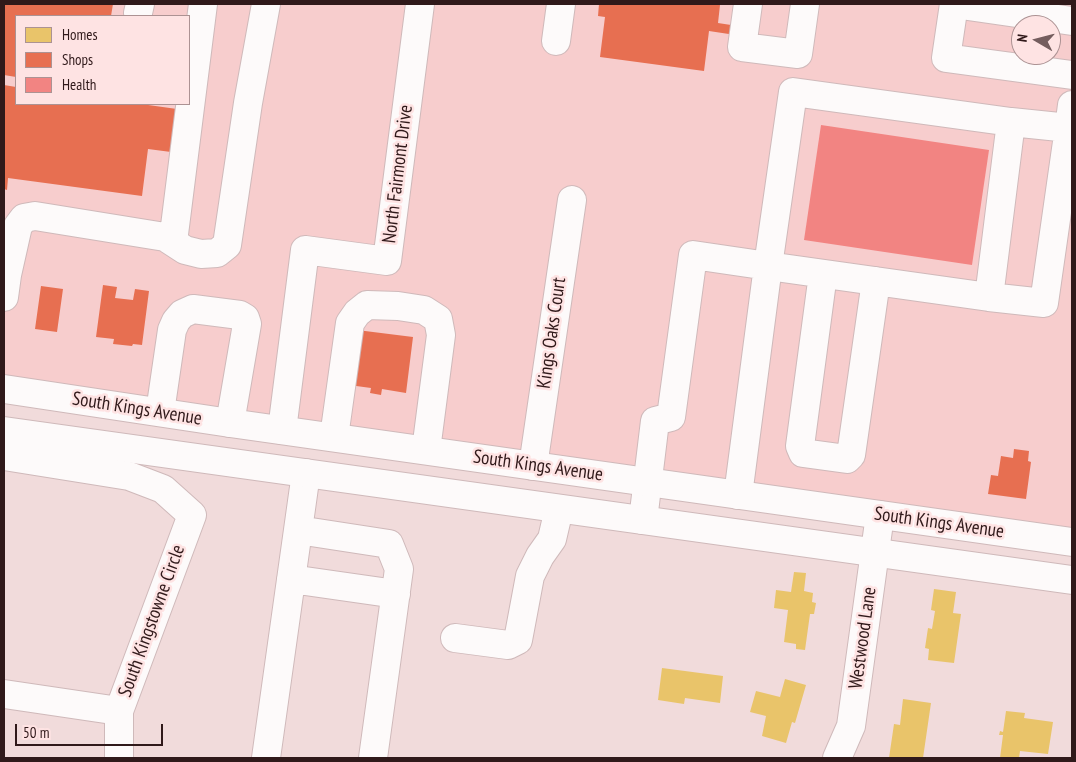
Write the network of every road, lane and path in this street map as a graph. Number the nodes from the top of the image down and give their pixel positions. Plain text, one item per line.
1 (203, 4) edge
2 (266, 4) edge
3 (420, 4) edge
4 (561, 4) edge
5 (748, 4) edge
6 (805, 4) edge
7 (954, 4) edge
8 (1072, 21) edge
9 (556, 40) dead end
10 (1072, 75) edge
11 (1071, 116) edge
12 (1012, 122) junction
13 (572, 200) dead end
14 (11, 225) edge
15 (173, 242) junction
16 (768, 266) junction
17 (824, 274) junction
18 (876, 281) junction
19 (5, 282) edge
20 (990, 297) junction
21 (4, 390) edge
22 (160, 412) junction
23 (230, 423) junction
24 (4, 429) edge
25 (282, 430) junction
26 (334, 437) junction
27 (426, 450) junction
28 (4, 456) edge
29 (533, 466) junction
30 (306, 473) junction
31 (648, 482) junction
32 (738, 495) junction
33 (560, 509) junction
34 (880, 515) junction
35 (643, 520) junction
36 (298, 530) junction
37 (1072, 542) edge
38 (875, 553) junction
39 (292, 579) junction
40 (1072, 580) edge
41 (396, 594) junction
42 (455, 638) dead end
43 (4, 694) edge
44 (118, 711) junction
45 (119, 758) edge
46 (266, 758) edge
47 (373, 758) edge
48 (837, 758) edge

1 - 15 main road
2 - 15 main road
3 - 25 main road, North Fairmont Drive
4 - 9 main road
5 - 6 main road
7 - 8 main road
7 - 10 main road
11 - 12 main road
11 - 20 main road
12 - 16 main road
12 - 20 main road
13 - 29 main road, Kings Oaks Court
14 - 15 main road
14 - 19 main road
16 - 17 main road
16 - 31 main road
16 - 32 main road
17 - 18 main road
17 - 18 main road
18 - 20 main road
21 - 22 main road, South Kings Avenue
22 - 23 main road, South Kings Avenue
22 - 23 main road
23 - 24 main road
23 - 25 main road, South Kings Avenue
24 - 30 main road, South Kings Avenue
25 - 26 main road, South Kings Avenue
26 - 27 main road, South Kings Avenue
26 - 27 main road
27 - 29 main road, South Kings Avenue
28 - 44 main road, South Kingstowne Circle
29 - 31 main road, South Kings Avenue
30 - 33 main road, South Kings Avenue
30 - 36 main road
31 - 32 main road, South Kings Avenue
31 - 35 main road
32 - 34 main road, South Kings Avenue
33 - 35 main road, South Kings Avenue
33 - 42 main road
34 - 37 main road, South Kings Avenue
34 - 38 main road, Westwood Lane
35 - 38 main road, South Kings Avenue
36 - 39 main road
36 - 41 main road
38 - 40 main road, South Kings Avenue
38 - 48 main road, Westwood Lane
39 - 41 main road
39 - 46 main road
41 - 47 main road
43 - 44 main road
44 - 45 main road, South Kingstowne Circle

